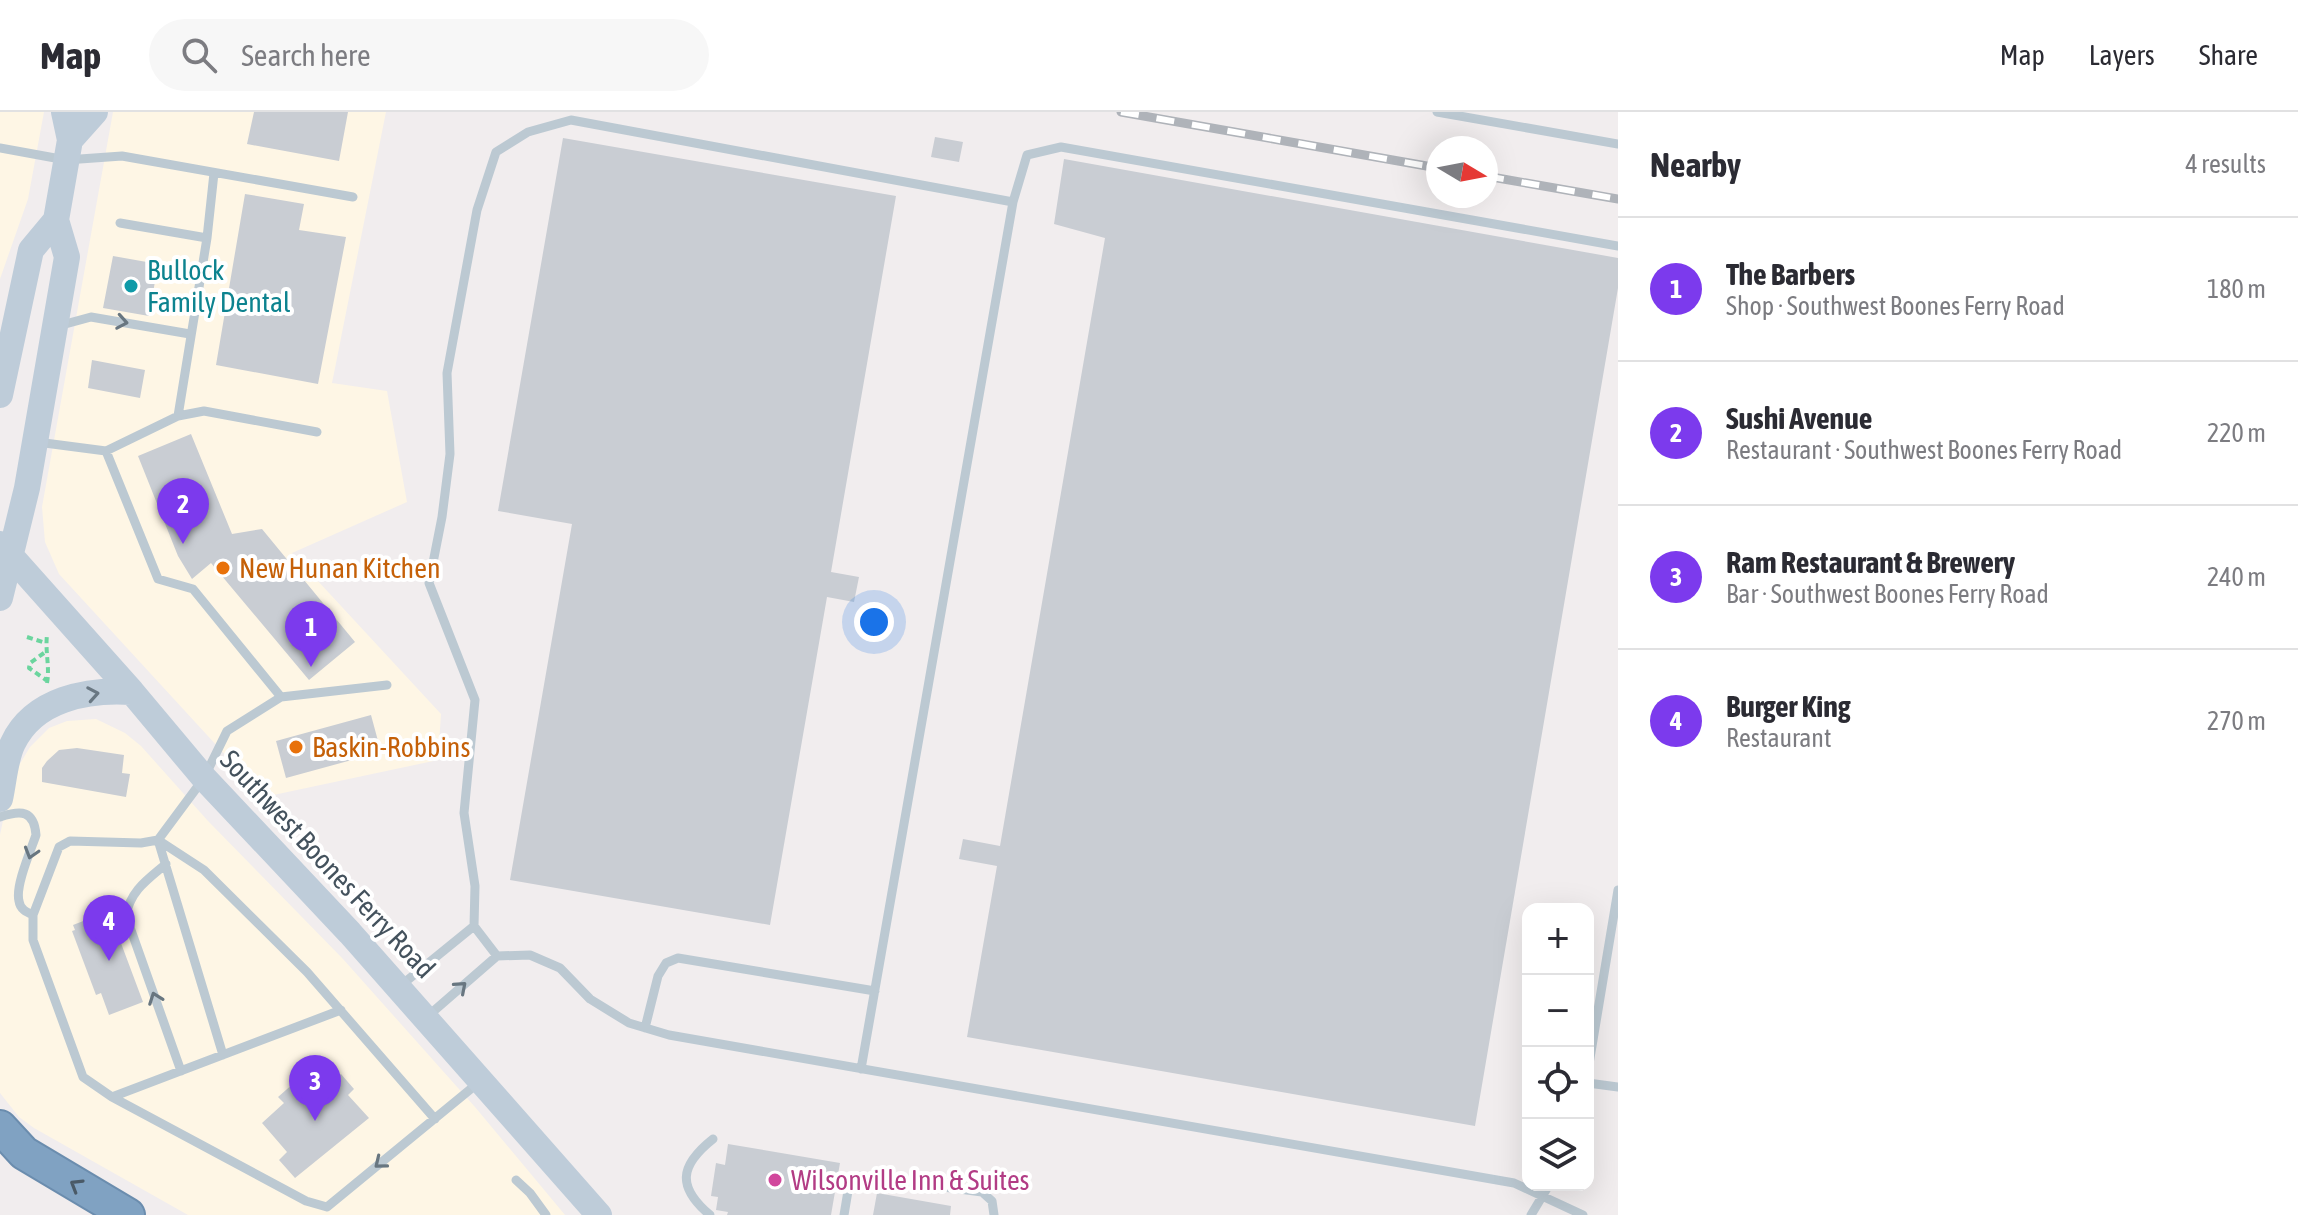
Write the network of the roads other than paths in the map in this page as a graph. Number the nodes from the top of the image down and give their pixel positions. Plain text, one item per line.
1 (64, 112) edge
2 (95, 112) edge
3 (1437, 112) edge
4 (1618, 144) edge
5 (0, 148) edge
6 (68, 150) junction
7 (214, 173) junction
8 (353, 197) dead end
9 (1013, 202) junction
10 (54, 223) junction
11 (120, 223) dead end
12 (207, 238) junction
13 (1618, 246) edge
14 (55, 327) junction
15 (190, 334) junction
16 (1, 387) edge
17 (178, 416) junction
18 (317, 432) dead end
19 (36, 442) junction
20 (106, 451) junction
21 (4, 552) edge
22 (0, 598) edge
23 (387, 685) dead end
24 (132, 692) junction
25 (281, 697) junction
26 (204, 778) junction
27 (0, 799) edge
28 (0, 817) edge
29 (158, 840) junction
30 (166, 864) junction
31 (1618, 890) edge
32 (33, 915) junction
33 (474, 926) junction
34 (1614, 932) edge
35 (497, 956) junction
36 (399, 987) junction
37 (875, 991) junction
38 (341, 1010) junction
39 (425, 1018) junction
40 (645, 1028) junction
41 (1592, 1047) edge
42 (223, 1055) junction
43 (861, 1069) junction
44 (181, 1071) junction
45 (480, 1081) junction
46 (1594, 1084) edge
47 (1618, 1087) edge
48 (112, 1097) junction
49 (435, 1119) junction
50 (0, 1127) edge
51 (713, 1139) dead end
52 (12, 1150) edge
53 (516, 1180) dead end
54 (1546, 1191) edge
55 (1542, 1198) junction
56 (128, 1215) edge
57 (546, 1215) edge
58 (599, 1215) edge
59 (710, 1215) edge
60 (844, 1215) edge
61 (994, 1215) edge
62 (1531, 1215) edge
63 (1583, 1215) edge

1 - 6 main road
2 - 6 main road
3 - 4 lane
5 - 6 lane
6 - 7 lane
6 - 10 main road
7 - 8 lane
7 - 12 lane
9 - 13 lane
9 - 33 lane
9 - 37 lane
10 - 14 main road
10 - 16 main road
10 - 21 main road
11 - 12 lane
12 - 15 lane
14 -> 15 lane
14 - 19 main road
15 - 17 lane
17 - 18 lane
17 - 20 lane
19 - 20 lane
19 - 21 main road
20 - 25 lane
21 - 22 main road
21 - 24 main road, Southwest Boones Ferry Road
23 - 25 lane
24 - 26 main road, Southwest Boones Ferry Road
27 -> 24 main road
25 - 26 lane
26 - 29 lane
26 - 36 main road, Southwest Boones Ferry Road
28 -> 32 lane
29 - 30 lane
29 - 32 lane
29 - 38 lane
30 - 42 lane
44 -> 30 lane
31 - 34 lane
32 - 48 lane
33 - 35 lane
33 - 36 lane
34 - 41 lane
39 -> 35 lane
35 - 40 lane
36 - 39 main road, Southwest Boones Ferry Road
37 - 40 lane
37 - 43 lane
38 - 42 lane
38 - 49 lane
39 - 45 main road, Southwest Boones Ferry Road
40 - 43 lane
42 - 44 lane
43 - 55 lane
44 - 48 lane
45 - 49 lane
45 - 58 main road, Southwest Boones Ferry Road
46 - 47 lane
49 -> 48 lane
50 - 52 highway
51 - 59 lane
56 -> 52 highway
53 - 57 lane
54 - 55 lane
55 - 62 lane
55 - 63 lane
60 - 61 lane

